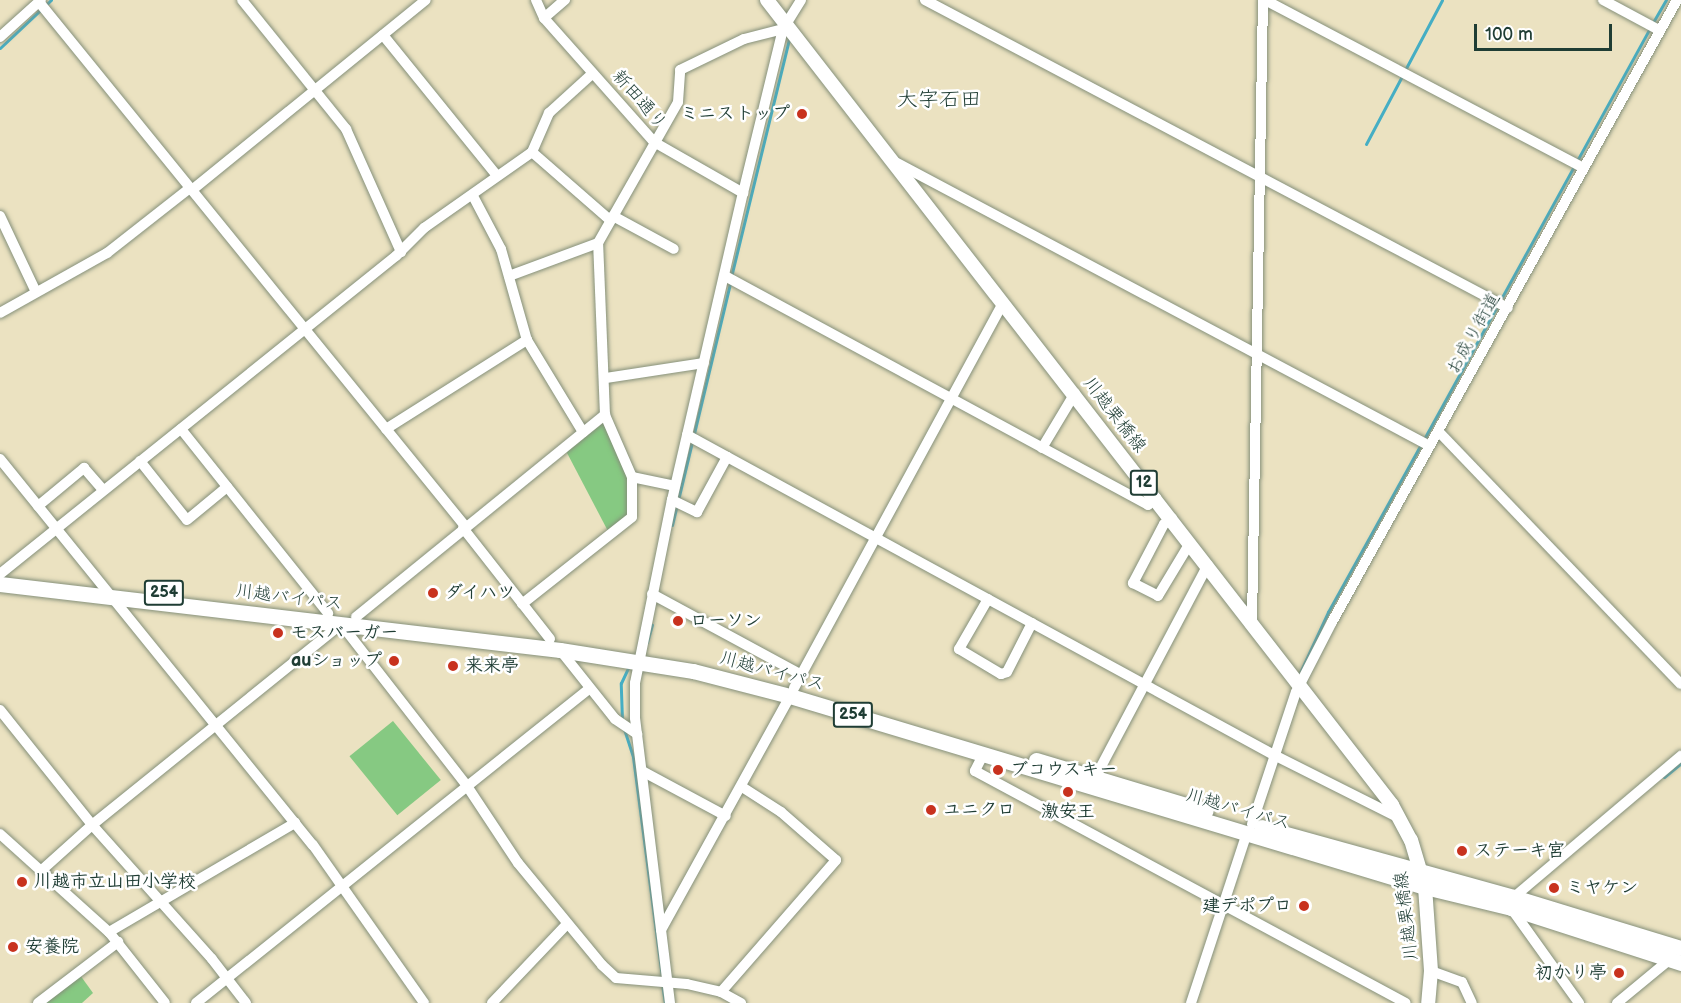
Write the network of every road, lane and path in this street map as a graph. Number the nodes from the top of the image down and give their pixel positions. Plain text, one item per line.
1 (242, 0) edge
2 (426, 0) edge
3 (536, 0) edge
4 (565, 0) edge
5 (767, 0) edge
6 (801, 0) edge
7 (925, 0) edge
8 (1264, 0) edge
9 (1603, 0) edge
10 (1677, 0) edge
11 (40, 1) edge
12 (544, 18) junction
13 (785, 27) junction
14 (1659, 30) junction
15 (383, 35) junction
16 (0, 37) edge
17 (593, 73) junction
18 (315, 90) junction
19 (654, 142) junction
20 (532, 152) junction
21 (897, 163) junction
22 (1583, 168) junction
23 (497, 176) junction
24 (1260, 177) junction
25 (191, 189) junction
26 (743, 193) junction
27 (473, 196) junction
28 (0, 216) edge
29 (612, 218) junction
30 (598, 243) junction
31 (674, 249) dead end
32 (401, 252) junction
33 (509, 276) junction
34 (725, 276) junction
35 (36, 292) junction
36 (1004, 302) junction
37 (1508, 308) junction
38 (0, 313) edge
39 (305, 329) junction
40 (527, 340) junction
41 (1256, 353) junction
42 (704, 363) junction
43 (606, 378) junction
44 (1075, 393) junction
45 (952, 398) junction
46 (605, 415) junction
47 (181, 429) junction
48 (386, 429) junction
49 (584, 432) junction
50 (1439, 432) junction
51 (687, 435) junction
52 (1430, 446) junction
53 (1042, 448) junction
54 (727, 457) junction
55 (0, 459) edge
56 (140, 461) junction
57 (632, 477) junction
58 (675, 486) junction
59 (227, 487) junction
60 (103, 490) junction
61 (1156, 498) junction
62 (672, 500) junction
63 (38, 506) junction
64 (1172, 518) junction
65 (464, 527) junction
66 (56, 528) junction
67 (877, 538) junction
68 (1190, 543) junction
69 (1208, 565) junction
70 (0, 574) edge
71 (0, 584) edge
72 (106, 591) junction
73 (652, 594) junction
74 (988, 599) junction
75 (522, 604) junction
76 (328, 613) junction
77 (356, 617) junction
78 (1032, 622) junction
79 (1252, 622) junction
80 (341, 624) junction
81 (555, 645) junction
82 (641, 656) junction
83 (1144, 683) junction
84 (1681, 684) edge
85 (1300, 685) junction
86 (795, 686) junction
87 (590, 688) junction
88 (0, 710) edge
89 (215, 725) junction
90 (637, 734) junction
91 (983, 755) junction
92 (1274, 755) junction
93 (1681, 756) edge
94 (642, 771) junction
95 (1095, 778) junction
96 (467, 786) junction
97 (742, 787) junction
98 (726, 816) junction
99 (1401, 819) junction
100 (295, 823) junction
101 (92, 825) junction
102 (1250, 829) junction
103 (0, 834) edge
104 (42, 870) junction
105 (1424, 880) junction
106 (344, 887) junction
107 (160, 901) junction
108 (1513, 902) junction
109 (1223, 905) junction
110 (567, 924) junction
111 (662, 930) junction
112 (108, 932) junction
113 (118, 942) junction
114 (1681, 948) edge
115 (1675, 962) edge
116 (1431, 971) junction
117 (229, 978) junction
118 (668, 981) junction
119 (721, 992) junction
120 (38, 1003) edge
121 (165, 1003) edge
122 (196, 1003) edge
123 (246, 1003) edge
124 (424, 1003) edge
125 (492, 1003) edge
126 (670, 1003) edge
127 (741, 1003) edge
128 (1191, 1003) edge
129 (1405, 1003) edge
130 (1428, 1003) edge
131 (1472, 1003) edge
132 (1579, 1003) edge
133 (1617, 1003) edge

1 - 18 street
2 - 15 street
3 - 12 street, 新田通り
4 - 12 street
5 - 13 main road, 川越栗橋線 / 12
6 - 13 street
7 - 24 street
8 - 22 street
8 - 24 street
9 - 14 street
10 - 14 street, お成り街道
11 - 16 street
11 - 25 street
12 - 17 street, 新田通り
13 - 19 street
13 - 21 main road, 川越栗橋線 / 12
13 - 26 street
14 - 22 street, お成り街道
15 - 18 street
15 - 23 street
17 - 19 street, 新田通り
17 - 20 street
18 - 25 street
18 - 32 street
19 - 26 street, 新田通り
19 - 29 street
20 - 23 street
20 - 29 street
21 - 36 main road, 川越栗橋線 / 12
21 - 41 street
22 - 37 street, お成り街道
23 - 27 street
24 - 37 street
24 - 41 street
25 - 35 street
25 - 39 street
26 - 34 street
27 - 32 street
27 - 33 street
28 - 35 street
29 - 30 street
29 - 31 street
30 - 33 street
30 - 43 street
32 - 39 street
33 - 40 street
34 - 42 street
34 - 45 street
35 - 38 street
36 - 44 main road, 川越栗橋線 / 12
36 - 45 street
37 - 50 street, お成り街道
39 - 47 street
39 - 48 street
40 - 48 street
40 - 49 street
41 - 52 street
41 - 79 street
42 - 43 street
42 - 51 street
43 - 46 street
44 - 53 street
44 - 61 main road, 川越栗橋線 / 12
45 - 53 street
45 - 67 street
46 - 49 street
46 - 57 street
47 - 56 street
47 - 59 street
48 - 65 street
49 - 65 street
50 - 52 street, お成り街道
50 - 84 street
51 - 54 street
51 - 58 street
52 - 85 street, お成り街道
53 - 61 street
54 - 62 street
54 - 67 street
55 - 63 street
56 - 59 street
56 - 60 street
57 - 58 street
57 - 75 street
58 - 62 street
59 - 76 street
60 - 63 street
60 - 66 street
61 - 64 main road, 川越栗橋線 / 12
62 - 73 street
63 - 66 street
64 - 68 main road, 川越栗橋線 / 12
64 - 68 street
65 - 75 street
65 - 77 street
66 - 70 street
66 - 72 street
67 - 74 street
67 - 86 street
68 - 69 main road, 川越栗橋線 / 12
69 - 79 main road, 川越栗橋線 / 12
69 - 83 street
70 - 72 highway, 川越バイパス / 254
71 - 72 highway, 川越バイパス / 254
72 - 76 highway, 川越バイパス / 254
72 - 80 highway, 川越バイパス / 254
72 - 89 street
73 - 82 street
73 - 86 street
74 - 78 street
74 - 78 street
75 - 81 street
76 - 77 highway, 川越バイパス / 254
77 - 81 highway, 川越バイパス / 254
78 - 83 street
79 - 85 main road, 川越栗橋線 / 12
80 - 81 highway, 川越バイパス / 254
80 - 89 street
80 - 96 street
81 - 82 highway, 川越バイパス / 254
81 - 87 street
82 - 86 highway, 川越バイパス / 254
82 - 90 street
83 - 92 street
83 - 95 street
85 - 92 street, お成り街道
85 - 99 main road, 川越栗橋線 / 12
86 - 91 highway, 川越バイパス / 254
86 - 95 highway, 川越バイパス / 254
86 - 97 street
87 - 90 street
87 - 96 street
88 - 101 street
89 - 100 street
89 - 101 street
90 - 94 street
91 - 102 highway, 川越バイパス / 254
91 - 109 street
92 - 99 street
92 - 102 street, お成り街道
93 - 108 street
94 - 98 street
94 - 111 street
95 - 102 highway, 川越バイパス / 254
96 - 106 street
96 - 110 street
97 - 98 street
97 - 119 street
98 - 111 street
99 - 105 main road, 川越栗橋線 / 12
100 - 106 street
100 - 107 street
101 - 104 street
101 - 107 street
102 - 105 highway, 川越バイパス / 254
102 - 109 street, お成り街道
103 - 104 street
104 - 112 street
105 - 108 highway, 川越バイパス / 254
105 - 116 main road, 川越栗橋線 / 12
106 - 117 street
106 - 124 street
107 - 112 street
107 - 117 street
108 - 114 highway, 川越バイパス / 254
108 - 115 highway, 川越バイパス / 254
108 - 132 street
109 - 128 street, お成り街道
109 - 129 street
110 - 118 street
110 - 125 street
111 - 118 street
112 - 113 street
113 - 120 street
113 - 121 street
115 - 133 street
116 - 130 main road, 川越栗橋線 / 12
116 - 131 street
117 - 122 street
117 - 123 street
118 - 119 street
118 - 126 street
119 - 127 street

